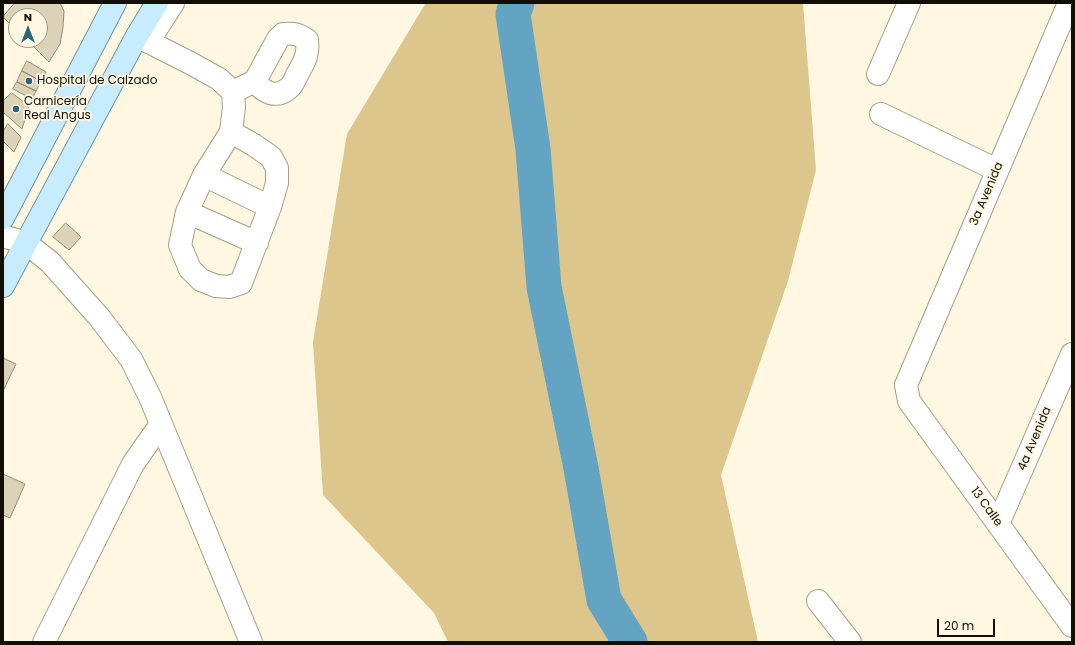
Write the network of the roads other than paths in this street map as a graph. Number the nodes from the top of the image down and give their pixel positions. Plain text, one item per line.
1 (115, 3) edge
2 (157, 3) edge
3 (173, 3) edge
4 (909, 3) edge
5 (1069, 3) edge
6 (143, 39) junction
7 (878, 74) dead end
8 (255, 81) dead end
9 (233, 92) junction
10 (881, 114) dead end
11 (231, 132) junction
12 (997, 170) junction
13 (204, 175) junction
14 (270, 207) junction
15 (187, 212) junction
16 (3, 218) edge
17 (3, 236) edge
18 (26, 243) junction
19 (257, 243) junction
20 (3, 286) edge
21 (1072, 354) edge
22 (906, 385) joint
23 (161, 424) junction
24 (998, 524) junction
25 (818, 601) dead end
26 (1072, 626) edge
27 (44, 642) edge
28 (251, 642) edge
29 (850, 642) edge

1 - 16 main road
2 - 6 main road
3 - 6 street
4 - 7 street
5 - 12 street, 3a Avenida
6 - 9 street
6 - 18 main road
8 - 9 street
9 - 11 street
10 - 12 street
11 - 13 street
11 - 14 street
12 - 22 street, 3a Avenida
13 - 14 street
13 - 15 street
14 - 19 street
15 - 19 street
15 - 19 street
17 - 18 street
18 - 20 main road
18 - 23 street
21 - 24 street, 4a Avenida
22 - 24 street, 13 Calle
23 - 27 street
23 - 28 street
24 - 26 street, 13 Calle
25 - 29 street

